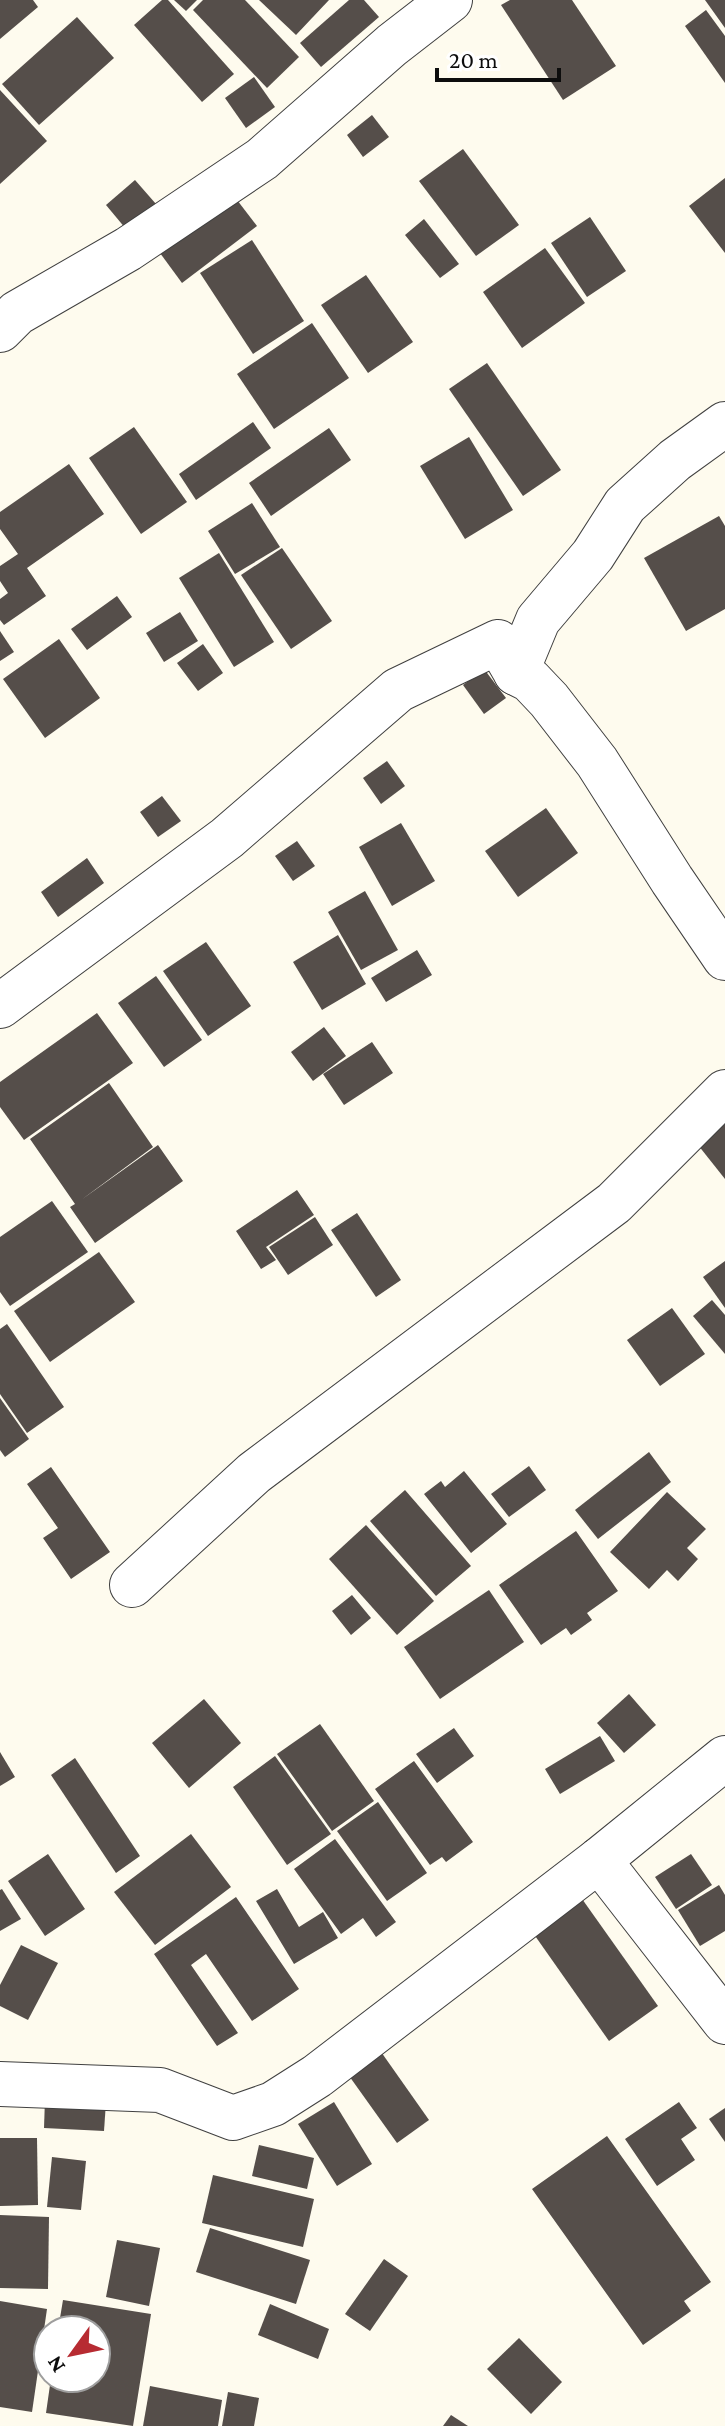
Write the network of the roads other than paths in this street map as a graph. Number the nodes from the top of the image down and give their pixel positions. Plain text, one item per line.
1 (450, 0) edge
2 (6, 312) edge
3 (725, 424) edge
4 (516, 673) junction
5 (725, 958) edge
6 (0, 1006) edge
7 (725, 1092) edge
8 (132, 1585) dead end
9 (725, 1758) edge
10 (599, 1860) junction
11 (725, 2022) edge
12 (0, 2084) edge

1 - 2 street
3 - 4 street
4 - 5 street
4 - 6 street
7 - 8 street
9 - 10 street
10 - 11 street
10 - 12 street

